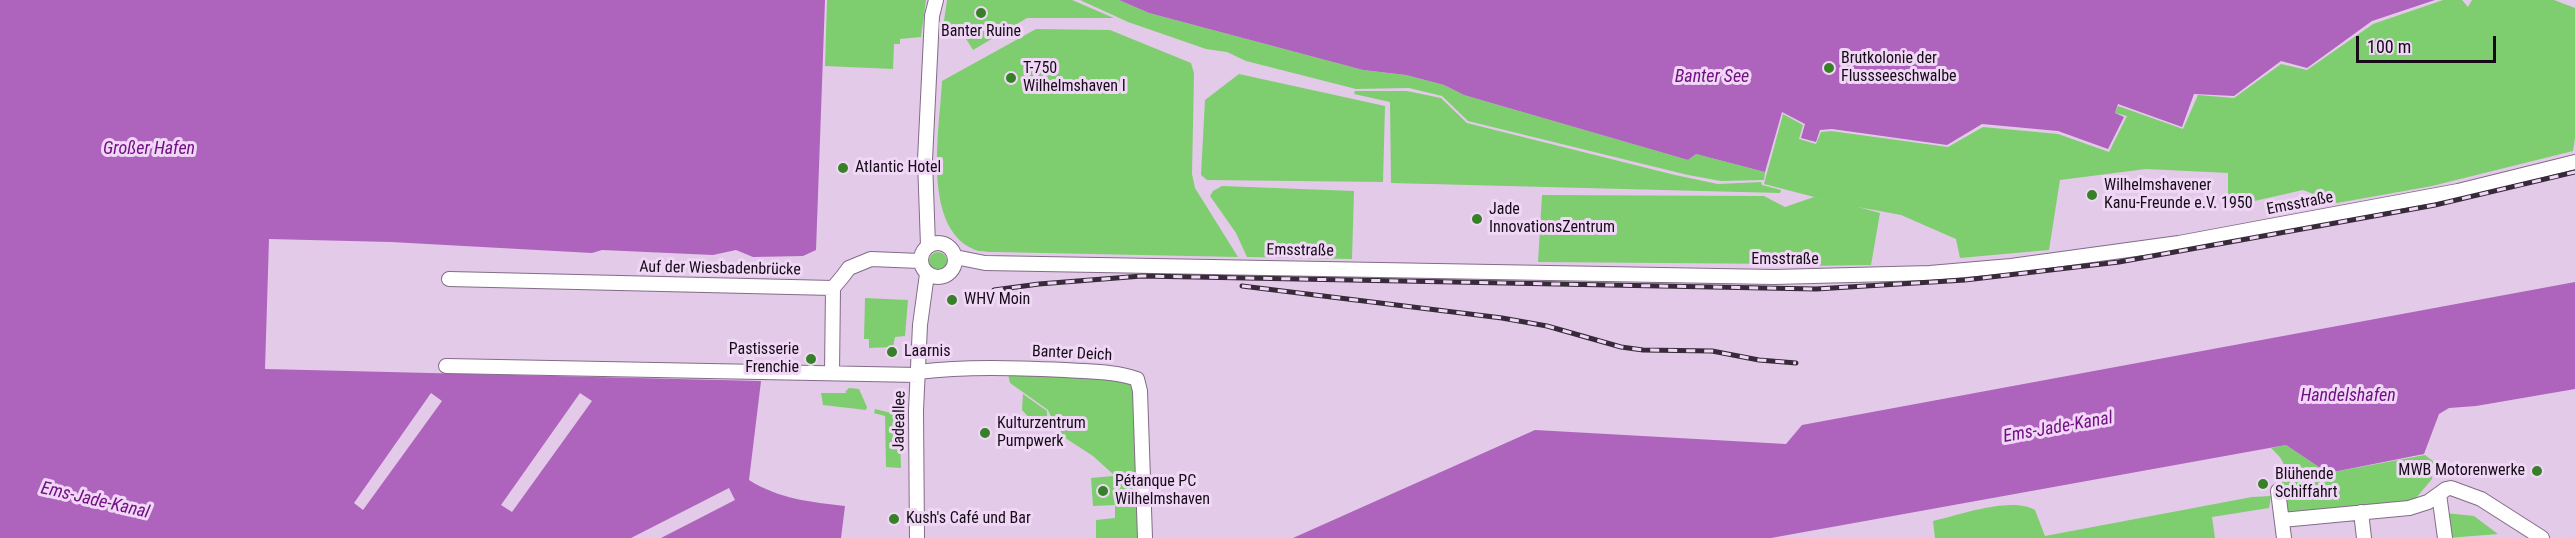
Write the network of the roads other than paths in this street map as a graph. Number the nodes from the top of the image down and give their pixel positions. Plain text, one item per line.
1 (936, 0) edge
2 (2575, 162) edge
3 (934, 244) junction
4 (920, 261) junction
5 (954, 263) junction
6 (933, 276) junction
7 (449, 279) dead end
8 (834, 288) junction
9 (446, 366) dead end
10 (832, 372) junction
11 (918, 373) junction
12 (2277, 491) dead end
13 (2439, 494) junction
14 (2361, 512) junction
15 (2282, 520) junction
16 (917, 538) edge
17 (1145, 538) edge
18 (2284, 538) edge
19 (2364, 538) edge
20 (2445, 538) edge
21 (2542, 538) edge

1 - 3 street
2 - 5 street, Emsstraße
3 - 4 street
3 - 5 street
4 - 6 street
4 - 8 street
5 - 6 street
6 - 11 street, Jadeallee
7 - 8 street, Auf der Wiesbadenbrücke
8 - 10 street
9 - 10 street
10 - 11 street
11 - 16 street, Jadeallee
11 - 17 street, Banter Deich
12 - 15 street
13 - 14 street
13 - 20 street
13 - 21 street
14 - 15 street
14 - 19 street
15 - 18 street

